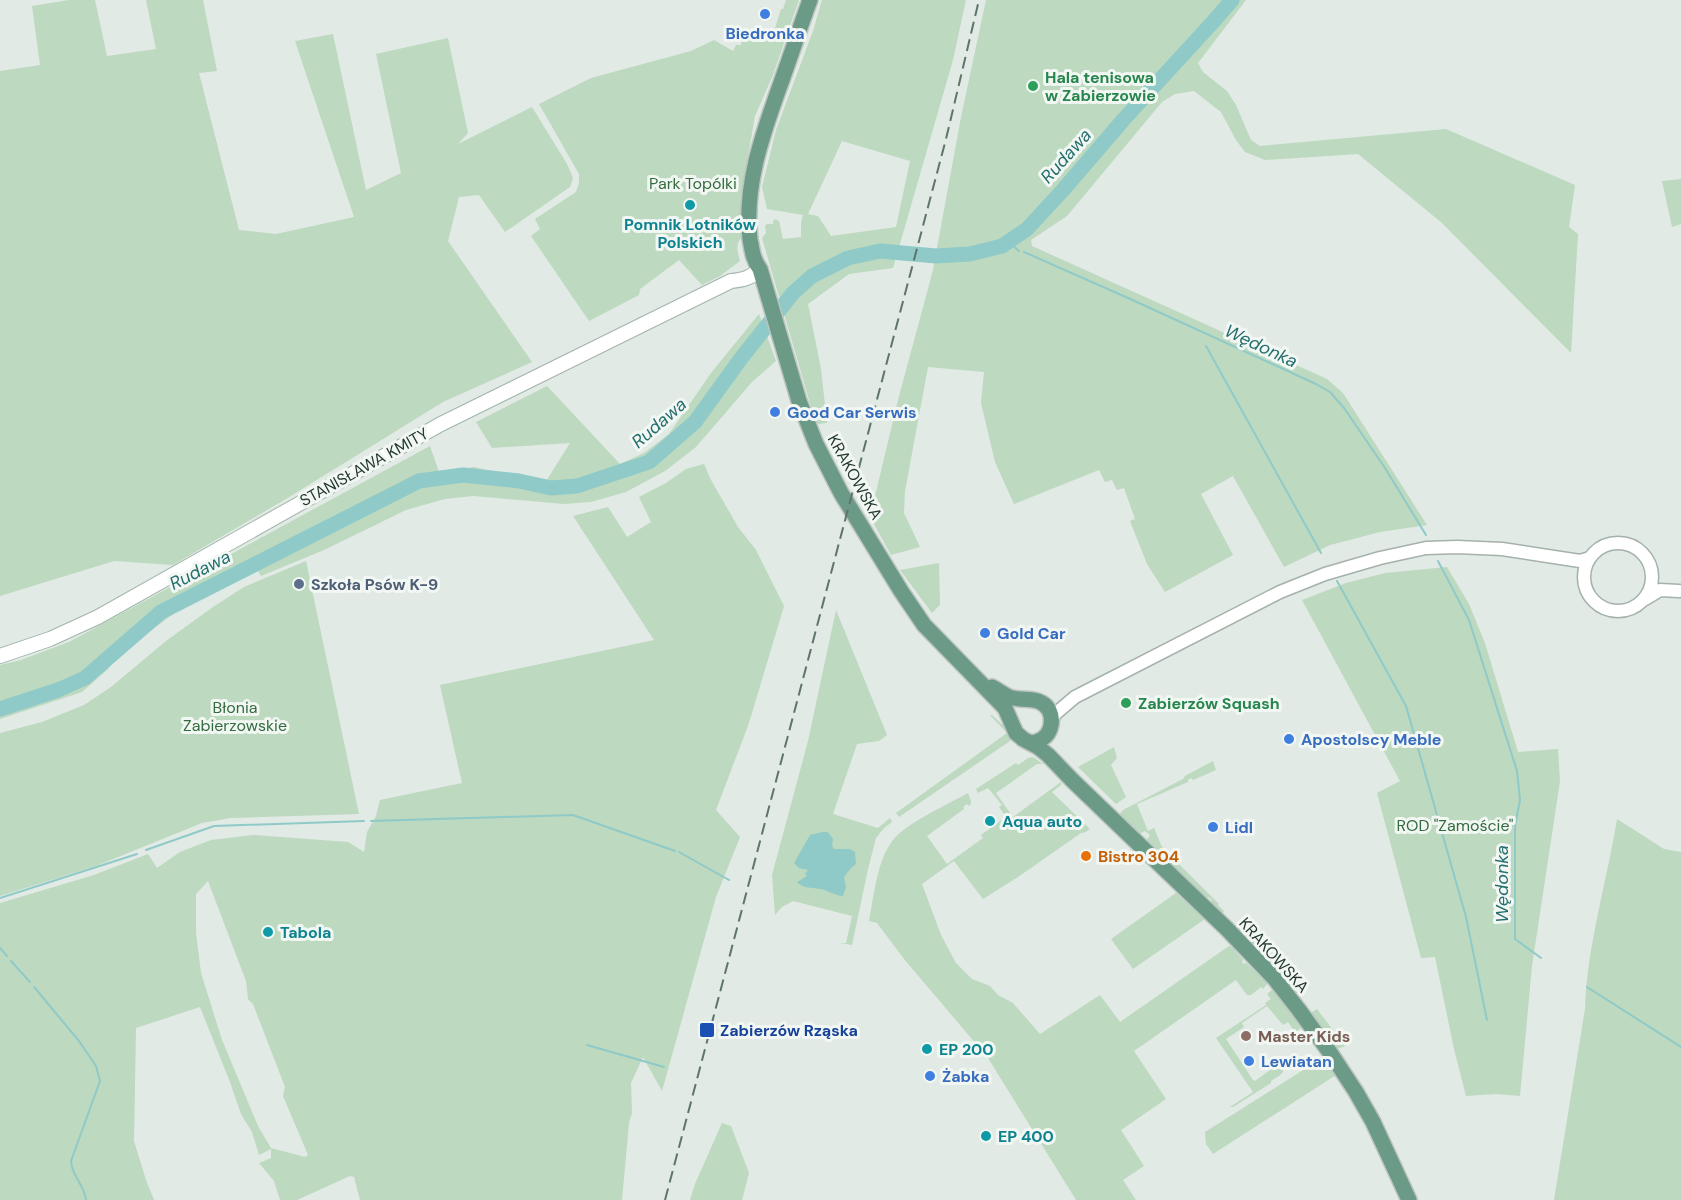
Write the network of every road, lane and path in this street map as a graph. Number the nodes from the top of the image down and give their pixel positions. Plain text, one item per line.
1 (810, 0) edge
2 (760, 269) junction
3 (1553, 557) junction
4 (1590, 558) junction
5 (1652, 571) junction
6 (1584, 578) junction
7 (1680, 592) edge
8 (1644, 600) junction
9 (0, 656) edge
10 (972, 673) junction
11 (1075, 697) junction
12 (1023, 699) junction
13 (1042, 703) junction
14 (1009, 716) junction
15 (1051, 724) junction
16 (1030, 742) junction
17 (1064, 770) junction
18 (1409, 1200) edge

1 - 2 main road, KRAKOWSKA
2 - 9 main road, STANISŁAWA KMITY
2 - 10 main road, KRAKOWSKA
3 - 4 street
3 - 6 street
3 - 11 street
4 - 5 street
4 - 6 street
5 - 7 street
5 - 8 street
6 - 8 street
7 - 8 street
10 - 12 main road, KRAKOWSKA
10 - 14 main road, KRAKOWSKA
11 - 13 street
11 - 15 street
12 - 13 main road
12 - 14 main road
13 - 15 main road
14 - 16 main road
15 - 16 main road
15 - 17 main road, KRAKOWSKA
16 - 17 main road, KRAKOWSKA
17 - 18 main road, KRAKOWSKA

